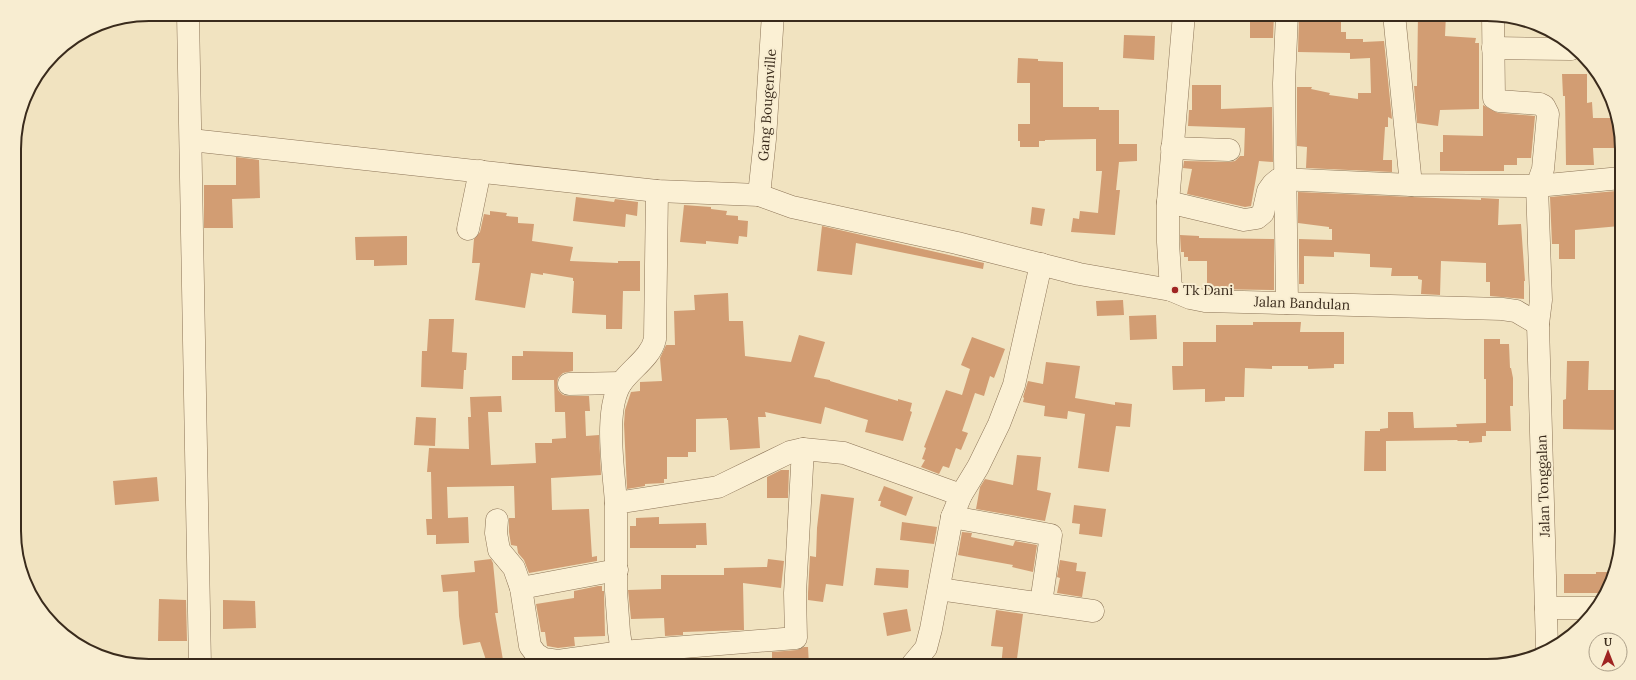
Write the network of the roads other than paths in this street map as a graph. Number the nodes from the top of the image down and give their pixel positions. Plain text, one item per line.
1 (188, 21) edge
2 (773, 21) edge
3 (1183, 21) edge
4 (1287, 21) edge
5 (1395, 21) edge
6 (1493, 21) edge
7 (1493, 48) junction
8 (1567, 49) edge
9 (191, 140) junction
10 (1172, 148) junction
11 (1230, 150) dead end
12 (480, 171) junction
13 (1285, 179) junction
14 (1615, 179) edge
15 (1411, 185) junction
16 (1537, 186) junction
17 (657, 192) junction
18 (758, 195) junction
19 (1168, 202) junction
20 (468, 229) dead end
21 (1041, 264) junction
22 (1172, 290) junction
23 (1287, 303) junction
24 (1538, 324) junction
25 (622, 383) junction
26 (569, 384) dead end
27 (802, 449) junction
28 (961, 495) junction
29 (616, 503) junction
30 (952, 517) junction
31 (496, 520) dead end
32 (617, 570) junction
33 (521, 588) junction
34 (939, 589) junction
35 (1041, 603) junction
36 (1546, 608) junction
37 (1589, 608) edge
38 (1093, 610) dead end
39 (1547, 644) edge
40 (200, 659) edge
41 (544, 659) edge
42 (623, 659) edge
43 (917, 659) edge

1 - 9 street
2 - 18 street, Gang Bougenville
3 - 10 street
4 - 13 street
5 - 15 street
6 - 7 street
7 - 8 street
7 - 16 street
9 - 12 street, Jalan Bandulan
9 - 40 street
10 - 11 street
10 - 19 street
12 - 17 street, Jalan Bandulan
12 - 20 street
13 - 15 street
13 - 19 street
13 - 23 street
14 - 16 street
15 - 16 street
16 - 24 street, Jalan Tonggalan
17 - 18 street, Jalan Bandulan
17 - 25 street
18 - 21 street, Jalan Bandulan
19 - 22 street
21 - 22 street, Jalan Bandulan
21 - 28 street
22 - 23 street, Jalan Bandulan
23 - 24 street, Jalan Bandulan
24 - 36 street, Jalan Tonggalan
25 - 26 street
25 - 29 street
27 - 28 street
27 - 29 street
27 - 42 street
28 - 30 street
29 - 32 street
30 - 34 street
30 - 35 street
31 - 33 street
32 - 33 street
32 - 42 street
33 - 41 street
34 - 35 street
34 - 43 street
35 - 38 street
36 - 37 street
36 - 39 street, Jalan Tonggalan

